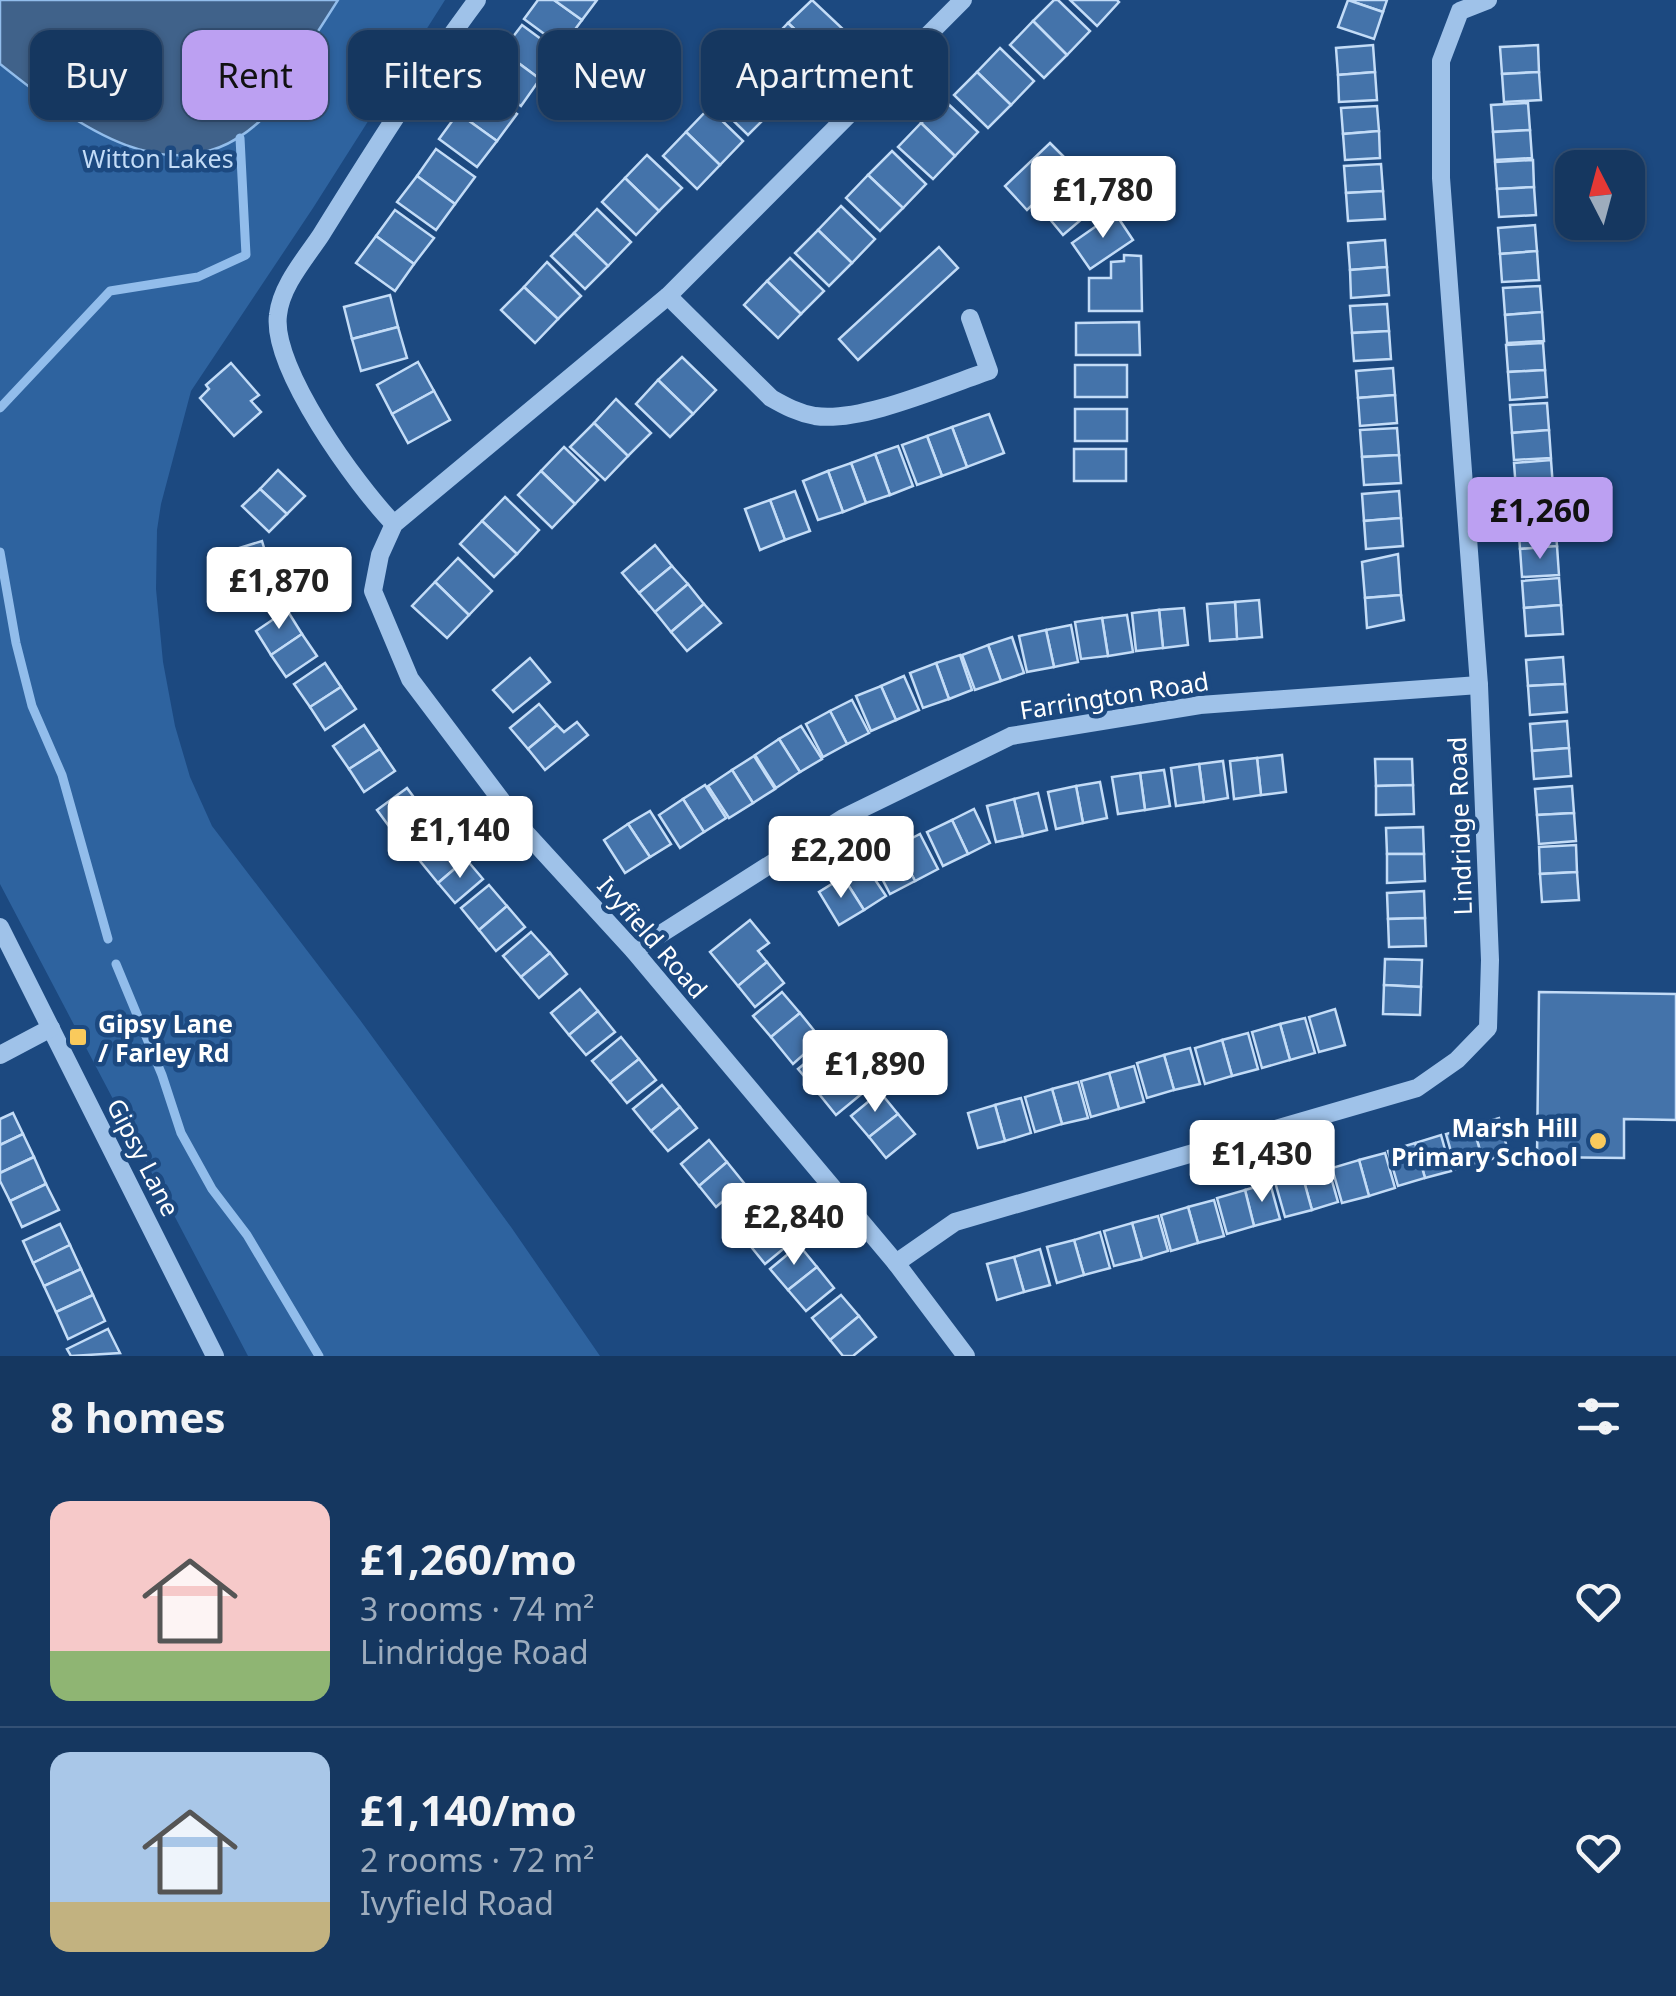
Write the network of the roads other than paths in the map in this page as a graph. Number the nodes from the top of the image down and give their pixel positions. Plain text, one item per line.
1 (477, 0) edge
2 (964, 0) edge
3 (1488, 0) edge
4 (668, 296) junction
5 (970, 318) dead end
6 (394, 524) junction
7 (1479, 685) junction
8 (0, 927) edge
9 (634, 951) junction
10 (51, 1028) junction
11 (0, 1055) edge
12 (896, 1263) junction
13 (216, 1356) edge
14 (966, 1356) edge

1 - 6 street
2 - 4 street
3 - 7 street, Lindridge Road
4 - 5 street
4 - 6 street
6 - 9 street, Ivyfield Road
7 - 9 street, Farrington Road
7 - 12 street, Lindridge Road
8 - 10 street, Gipsy Lane
9 - 12 street, Ivyfield Road
10 - 11 street
10 - 13 street, Gipsy Lane
12 - 14 street, Ivyfield Road

